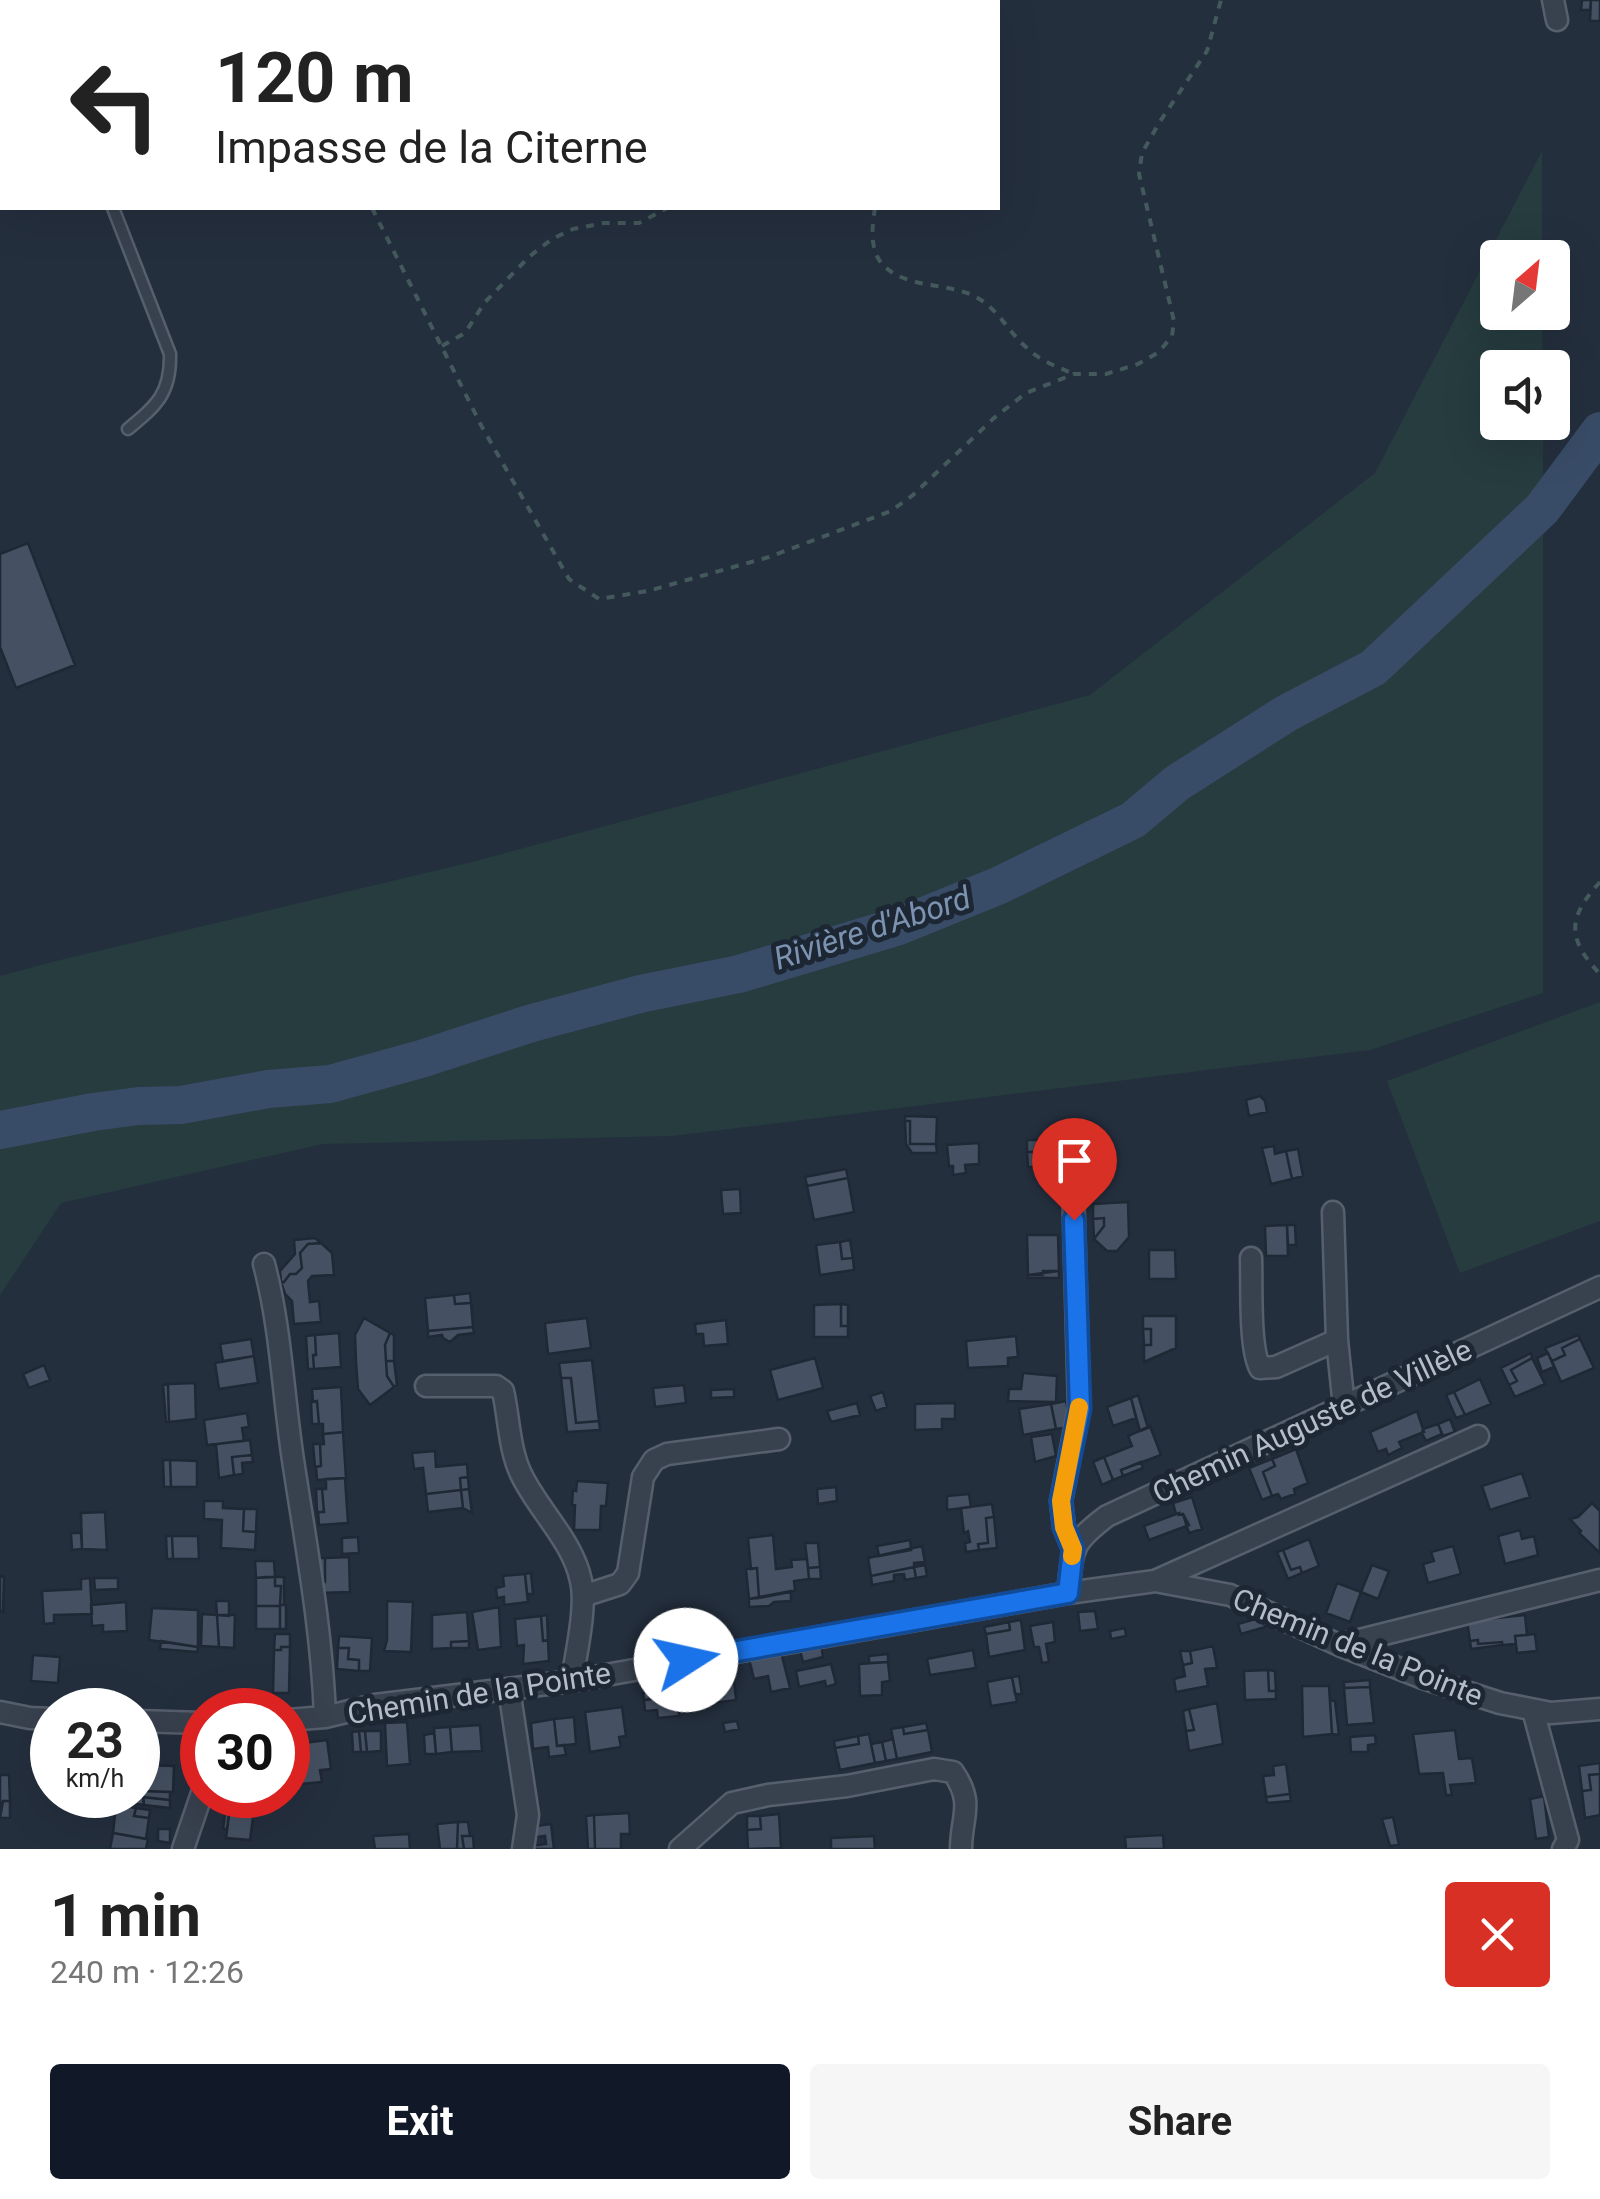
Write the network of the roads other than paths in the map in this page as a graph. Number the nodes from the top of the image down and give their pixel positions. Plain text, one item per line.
1 (114, 210) edge
2 (128, 429) dead end
3 (1073, 1183) dead end
4 (1333, 1212) dead end
5 (1251, 1258) dead end
6 (264, 1264) dead end
7 (1600, 1287) edge
8 (1337, 1340) junction
9 (426, 1386) dead end
10 (1344, 1408) junction
11 (1478, 1436) dead end
12 (779, 1439) dead end
13 (1073, 1549) junction
14 (1600, 1580) edge
15 (1156, 1581) junction
16 (1068, 1593) junction
17 (583, 1596) junction
18 (1339, 1646) junction
19 (572, 1681) junction
20 (509, 1689) junction
21 (1600, 1709) edge
22 (1533, 1710) junction
23 (0, 1712) edge
24 (325, 1717) junction
25 (30, 1718) edge
26 (310, 1718) edge
27 (194, 1818) edge
28 (183, 1849) edge
29 (523, 1849) edge
30 (680, 1849) edge
31 (961, 1849) edge
32 (1564, 1849) edge

1 - 2 lane
3 - 13 street
4 - 8 street
5 - 8 street
6 - 24 street
7 - 10 street, Chemin Auguste de Villèle
8 - 10 street
9 - 17 street
10 - 13 street, Chemin Auguste de Villèle
11 - 15 street
12 - 17 street
13 - 16 street
14 - 18 street
15 - 16 street, Chemin de la Pointe
15 - 18 street, Chemin de la Pointe
16 - 19 street, Chemin de la Pointe
17 - 19 street
18 - 22 street, Chemin de la Pointe
19 - 20 street, Chemin de la Pointe
20 - 24 street, Chemin de la Pointe
20 - 29 street
21 - 22 street, Chemin de la Pointe
22 - 32 street
23 - 25 street
24 - 26 street, Chemin de la Pointe
27 - 28 street
30 - 31 street

